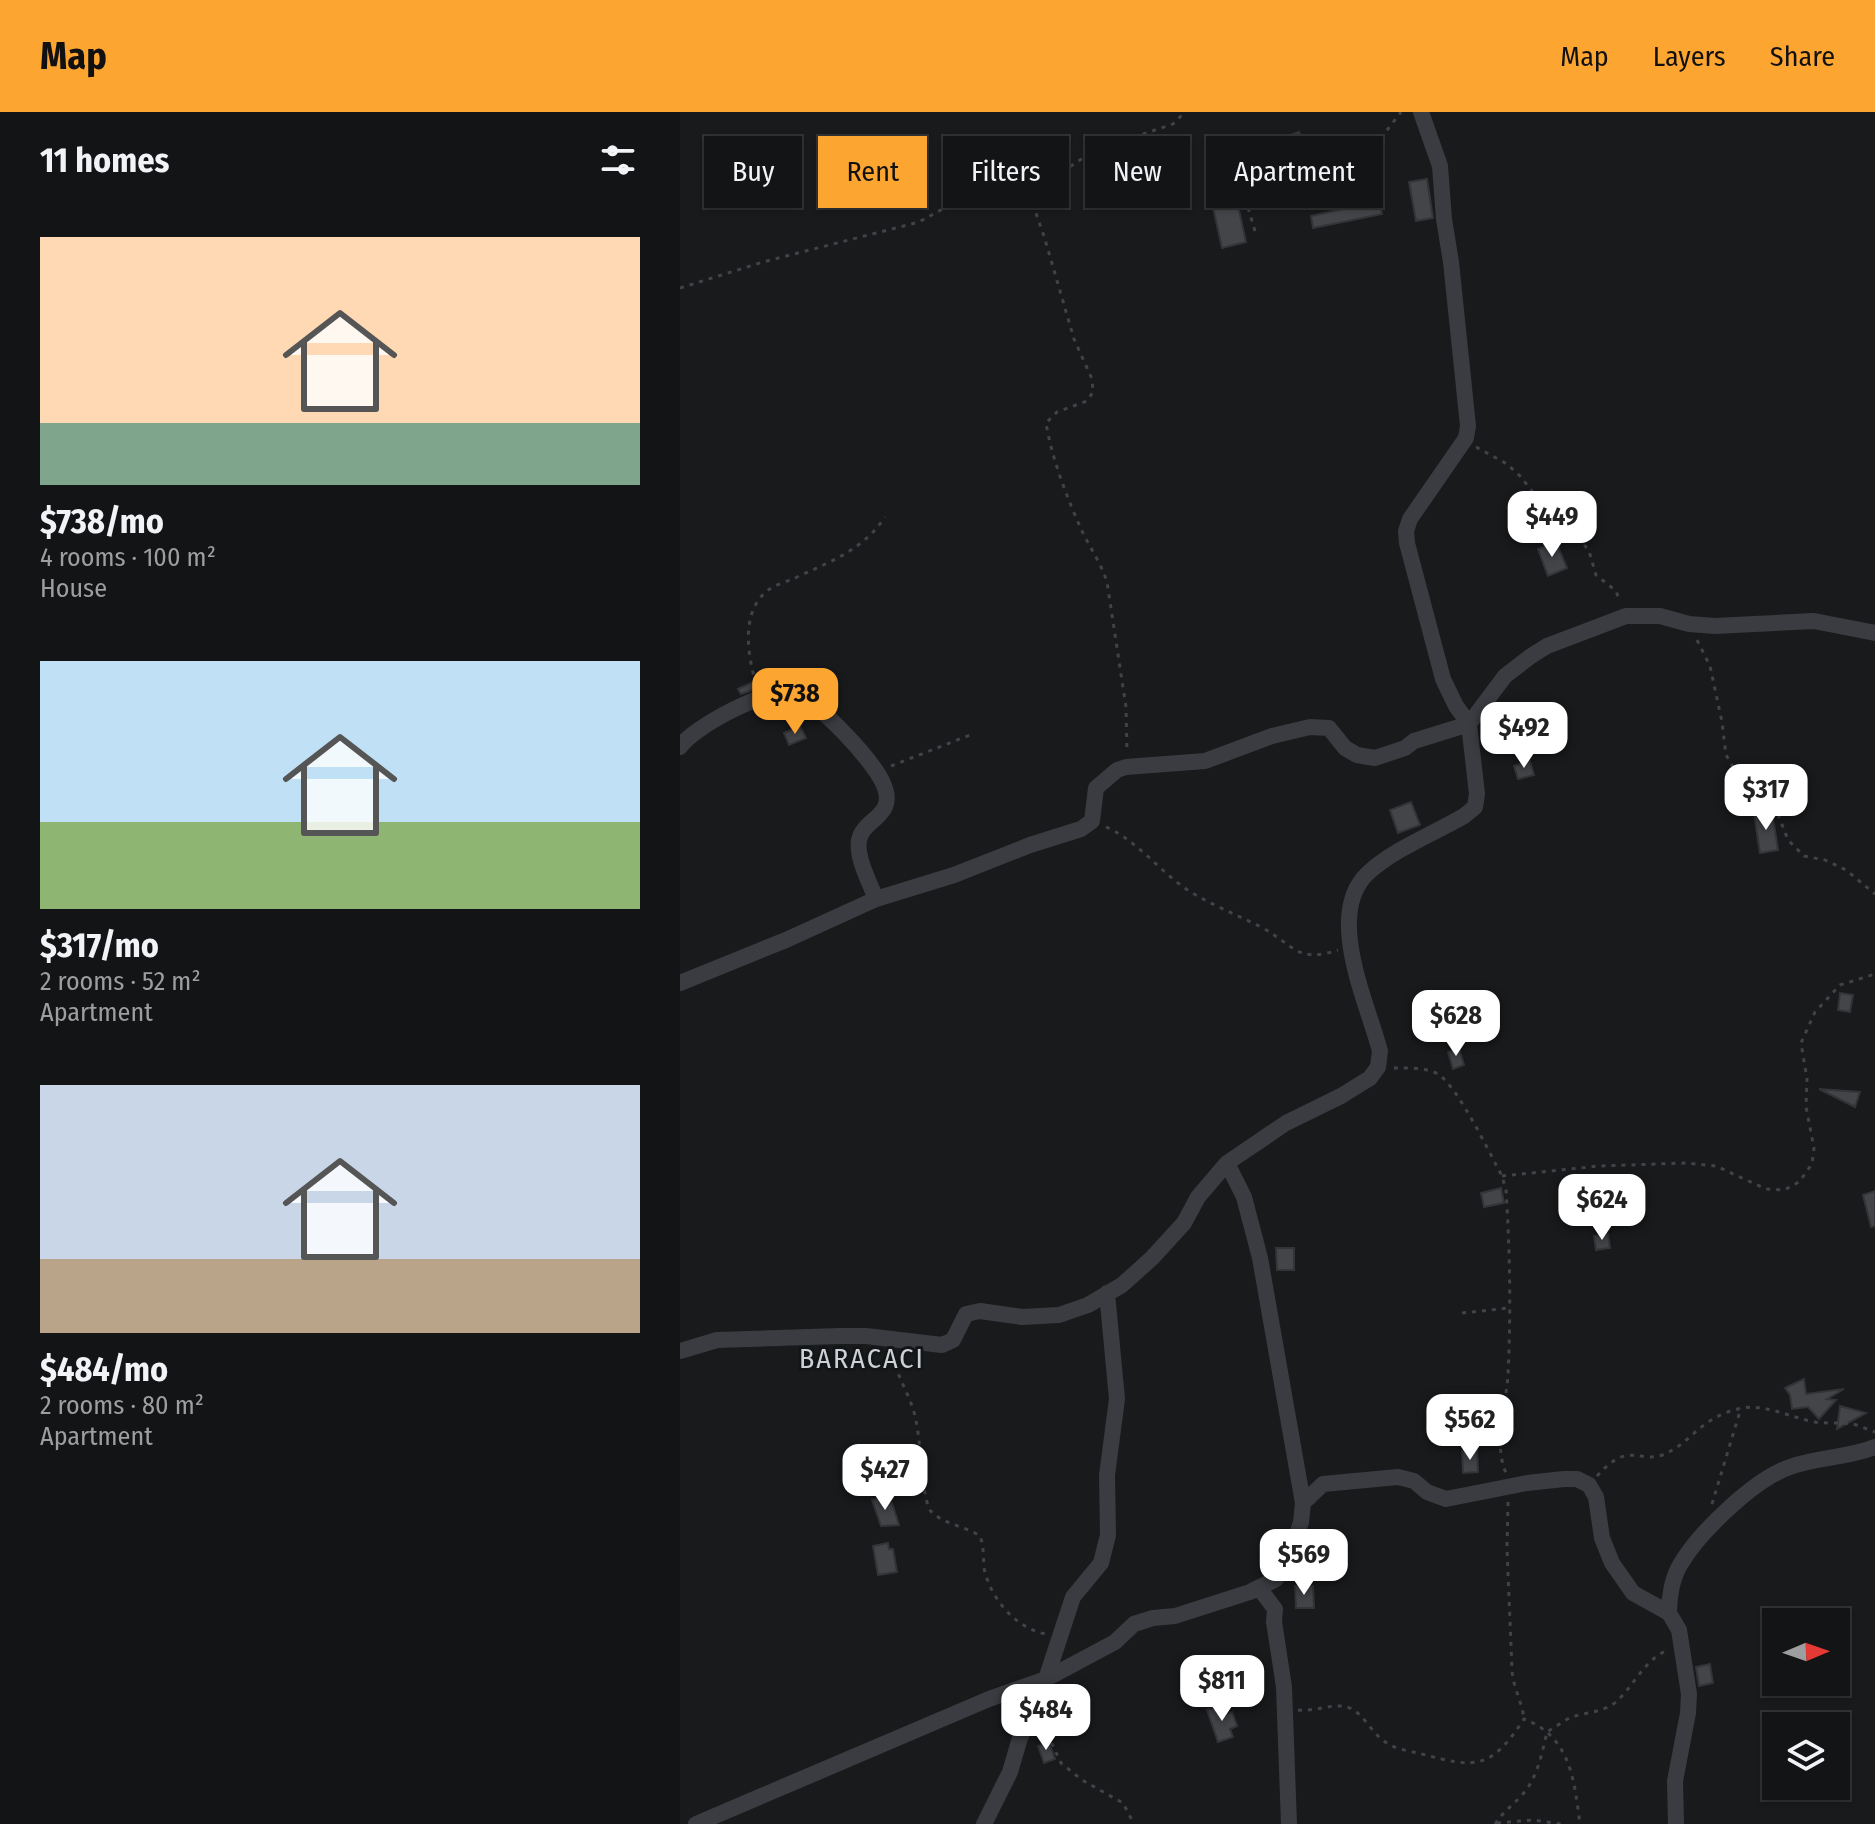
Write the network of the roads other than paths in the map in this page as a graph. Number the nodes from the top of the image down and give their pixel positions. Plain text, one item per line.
1 (1421, 112) edge
2 (1875, 633) edge
3 (1469, 724) junction
4 (680, 747) edge
5 (876, 899) junction
6 (680, 983) edge
7 (1227, 1163) junction
8 (1107, 1293) junction
9 (680, 1351) edge
10 (1875, 1447) edge
11 (1303, 1503) junction
12 (1259, 1588) junction
13 (1669, 1613) junction
14 (1046, 1679) junction
15 (696, 1824) edge
16 (984, 1824) edge
17 (1289, 1824) edge
18 (1676, 1824) edge

1 - 3 street
2 - 3 street
3 - 5 street
3 - 7 street
4 - 5 street
5 - 6 street
7 - 8 street
7 - 11 street
8 - 9 street
8 - 14 street
10 - 13 street
11 - 12 street
11 - 13 street
12 - 14 street
12 - 17 street
13 - 18 street
14 - 15 street
14 - 16 street

